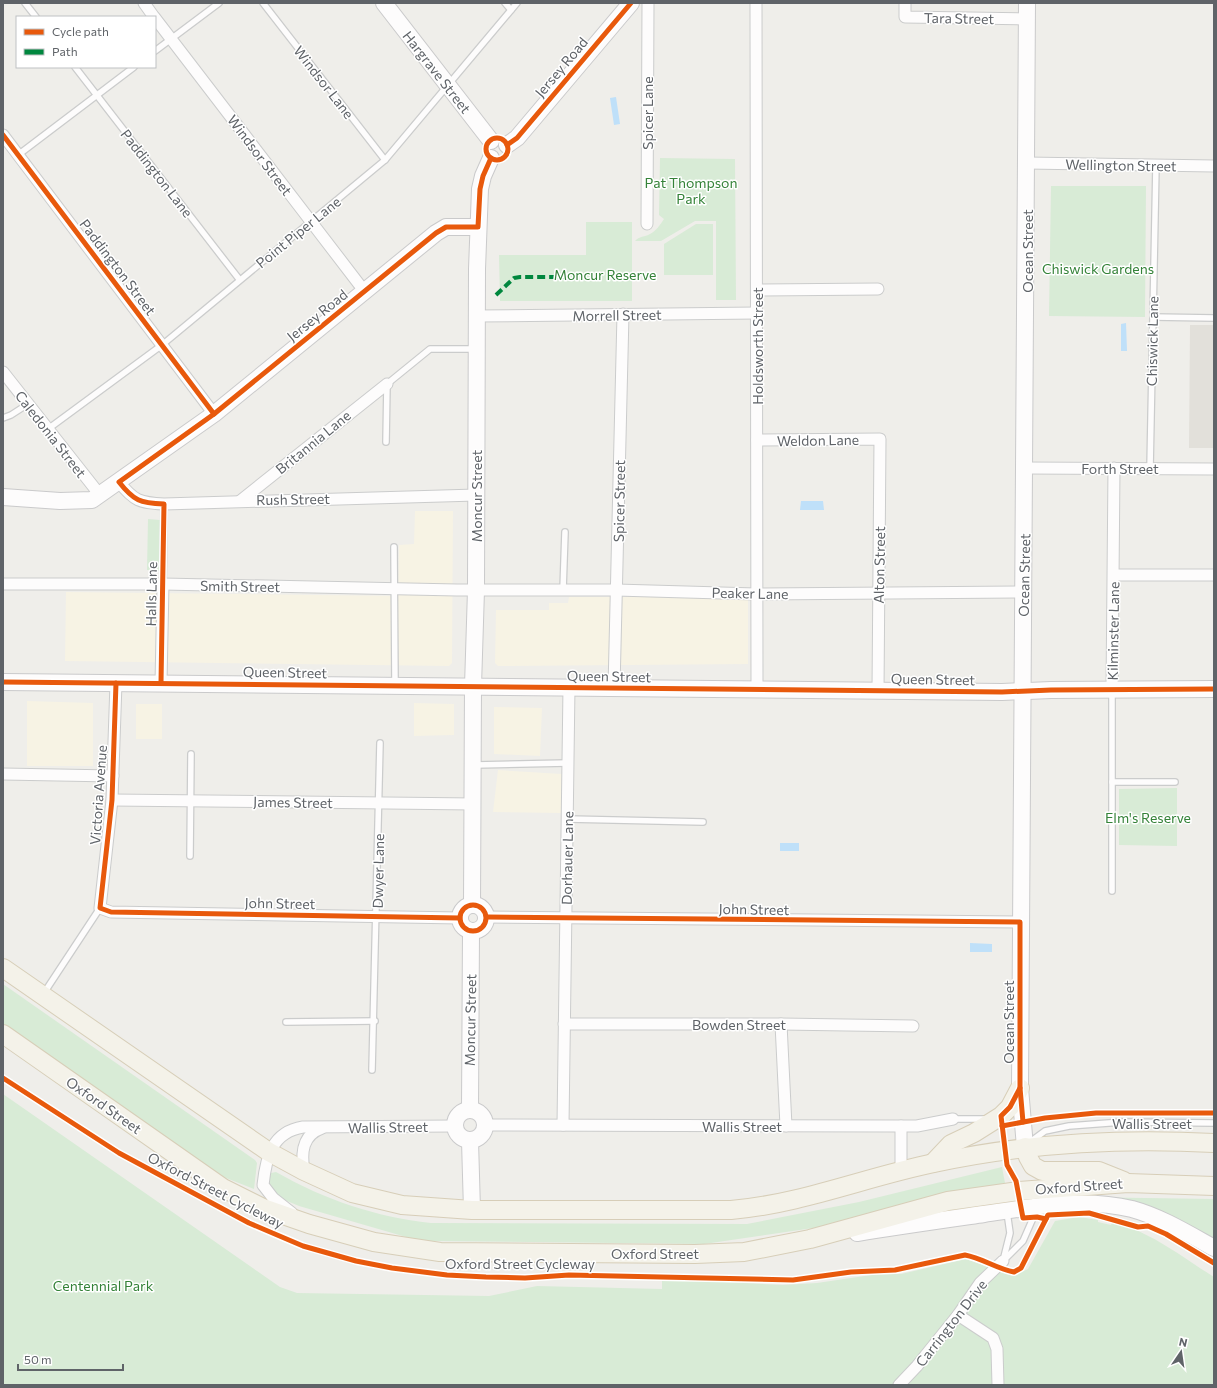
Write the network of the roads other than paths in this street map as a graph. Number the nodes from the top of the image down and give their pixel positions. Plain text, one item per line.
1 (25, 3) edge
2 (144, 3) edge
3 (219, 3) edge
4 (263, 3) edge
5 (384, 3) edge
6 (505, 3) edge
7 (517, 3) edge
8 (648, 3) edge
9 (756, 3) edge
10 (905, 3) edge
11 (1027, 3) edge
12 (627, 4) edge
13 (511, 10) junction
14 (35, 16) edge
15 (154, 16) edge
16 (156, 18) edge
17 (1027, 19) junction
18 (171, 39) junction
19 (156, 50) edge
20 (76, 68) edge
21 (133, 68) edge
22 (448, 86) junction
23 (97, 95) junction
24 (3, 135) edge
25 (491, 141) junction
26 (507, 145) junction
27 (18, 155) junction
28 (491, 158) junction
29 (385, 160) junction
30 (1027, 164) junction
31 (1156, 165) junction
32 (1214, 166) edge
33 (311, 222) junction
34 (647, 224) dead end
35 (478, 227) junction
36 (239, 279) junction
37 (878, 289) dead end
38 (757, 290) junction
39 (365, 292) junction
40 (757, 313) junction
41 (623, 314) junction
42 (476, 316) junction
43 (1153, 317) junction
44 (1214, 318) edge
45 (162, 345) junction
46 (476, 349) junction
47 (3, 372) edge
48 (387, 384) junction
49 (28, 404) junction
50 (214, 414) junction
51 (3, 418) edge
52 (48, 429) junction
53 (880, 439) joint
54 (757, 440) junction
55 (386, 442) dead end
56 (1025, 468) junction
57 (1114, 468) junction
58 (1150, 469) junction
59 (1214, 469) edge
60 (119, 482) junction
61 (100, 495) junction
62 (476, 495) junction
63 (3, 497) edge
64 (240, 501) junction
65 (164, 504) junction
66 (565, 532) dead end
67 (394, 547) dead end
68 (1114, 575) junction
69 (1214, 575) edge
70 (3, 584) edge
71 (163, 584) junction
72 (393, 589) junction
73 (476, 590) junction
74 (616, 590) junction
75 (562, 591) junction
76 (879, 592) junction
77 (1024, 592) junction
78 (756, 594) junction
79 (3, 682) edge
80 (116, 683) junction
81 (161, 683) junction
82 (395, 686) junction
83 (473, 686) junction
84 (570, 687) junction
85 (614, 688) junction
86 (1214, 689) edge
87 (757, 690) junction
88 (1112, 690) junction
89 (878, 691) junction
90 (1023, 692) junction
91 (380, 743) dead end
92 (191, 754) dead end
93 (568, 763) junction
94 (474, 765) junction
95 (3, 774) edge
96 (113, 776) junction
97 (1112, 782) junction
98 (1175, 782) dead end
99 (112, 800) junction
100 (191, 800) junction
101 (380, 802) junction
102 (474, 804) junction
103 (568, 820) junction
104 (703, 822) dead end
105 (190, 856) dead end
106 (1112, 891) dead end
107 (472, 905) junction
108 (100, 908) junction
109 (377, 917) junction
110 (487, 917) junction
111 (460, 918) junction
112 (567, 919) junction
113 (1020, 922) junction
114 (471, 931) junction
115 (3, 968) edge
116 (42, 996) junction
117 (375, 1021) junction
118 (286, 1022) dead end
119 (564, 1024) junction
120 (781, 1024) junction
121 (913, 1026) dead end
122 (3, 1034) edge
123 (372, 1070) dead end
124 (1020, 1088) junction
125 (470, 1110) junction
126 (998, 1118) junction
127 (953, 1119) joint
128 (1214, 1123) edge
129 (486, 1125) junction
130 (563, 1125) junction
131 (455, 1126) junction
132 (786, 1126) junction
133 (901, 1126) junction
134 (322, 1128) junction
135 (470, 1141) junction
136 (1179, 1141) junction
137 (1214, 1143) edge
138 (1025, 1147) junction
139 (269, 1152) junction
140 (1214, 1154) edge
141 (932, 1163) junction
142 (304, 1171) junction
143 (901, 1172) junction
144 (1128, 1183) junction
145 (1214, 1186) edge
146 (1038, 1206) junction
147 (472, 1210) junction
148 (1007, 1211) junction
149 (309, 1224) junction
150 (810, 1239) junction
151 (1214, 1248) edge
152 (1003, 1261) junction
153 (958, 1315) junction
154 (899, 1385) edge
155 (998, 1385) edge

1 - 14 lane
2 - 15 street, Windsor Street
3 - 18 lane
4 - 29 lane, Windsor Lane
5 - 22 street, Hargrave Street
6 - 13 lane
7 - 13 lane, Point Piper Lane
8 - 34 street, Spicer Lane
9 - 38 street, Holdsworth Street
10 - 17 street, Tara Street
11 - 17 street, Ocean Street
12 - 26 street, Jersey Road
13 - 22 lane, Point Piper Lane
16 - 18 street, Windsor Street
17 - 30 street, Ocean Street
18 - 19 lane
18 - 33 street, Windsor Street
20 - 23 lane, Paddington Lane
21 - 23 lane
22 - 25 street, Hargrave Street
22 - 29 lane, Point Piper Lane
23 - 27 lane
23 - 36 lane, Paddington Lane
24 - 27 street, Paddington Street
25 - 26 street
25 - 28 street
26 - 28 street
27 - 45 street, Paddington Street
28 - 35 street
29 - 33 lane, Point Piper Lane
30 - 31 street, Wellington Street
30 - 56 street, Ocean Street
31 - 32 street, Wellington Street
31 - 43 lane, Chiswick Lane
33 - 36 lane, Point Piper Lane
33 - 39 street, Windsor Street
35 - 39 street, Jersey Road
35 - 42 street, Moncur Street
36 - 45 lane, Point Piper Lane
37 - 38 street
38 - 40 street, Holdsworth Street
39 - 50 street, Jersey Road
40 - 41 street, Morrell Street
40 - 54 street, Holdsworth Street
41 - 42 street, Morrell Street
41 - 74 street, Spicer Street
42 - 46 street, Moncur Street
43 - 44 lane
43 - 58 lane, Chiswick Lane
45 - 50 street, Paddington Street
45 - 52 lane, Point Piper Lane
46 - 48 lane, Britannia Lane
46 - 62 street, Moncur Street
47 - 49 street, Caledonia Street
48 - 55 lane
48 - 64 street, Britannia Lane
49 - 51 lane
49 - 52 street, Caledonia Street
50 - 60 street, Jersey Road
52 - 61 street, Caledonia Street
53 - 54 street, Weldon Lane
53 - 76 street, Alton Street
54 - 78 street, Holdsworth Street
56 - 57 street, Forth Street
56 - 77 street, Ocean Street
57 - 58 street, Forth Street
57 - 68 street, Kilminster Lane
58 - 59 street, Forth Street
60 - 61 street, Jersey Road
60 - 65 street, Rush Street
61 - 63 street, Jersey Road
62 - 64 street, Rush Street
62 - 73 street, Moncur Street
64 - 65 street, Rush Street
65 - 71 lane, Halls Lane
66 - 75 lane
67 - 72 lane
68 - 69 street
68 - 88 street, Kilminster Lane
70 - 71 street, Smith Street
71 - 72 street, Smith Street
71 - 81 street, Halls Lane
72 - 73 street, Smith Street
72 - 82 lane
73 - 75 street, Peaker Lane
73 - 83 street, Moncur Street
74 - 75 street, Peaker Lane
74 - 78 street, Peaker Lane
74 - 85 street, Spicer Street
76 - 77 street, Peaker Lane
76 - 78 street, Peaker Lane
76 - 89 street, Alton Street
77 - 90 street, Ocean Street
78 - 87 street, Holdsworth Street
79 - 80 street, Queen Street
80 - 81 street, Queen Street
80 - 96 street, Victoria Avenue
81 - 82 street, Queen Street
82 - 83 street, Queen Street
83 - 84 street, Queen Street
83 - 94 street, Moncur Street
84 - 85 street, Queen Street
84 - 93 street, Dorhauer Lane
85 - 87 street, Queen Street
86 - 88 street, Queen Street
87 - 89 street, Queen Street
88 - 90 street, Queen Street
88 - 97 lane, Kilminster Lane
89 - 90 street, Queen Street
90 - 113 street, Ocean Street
91 - 101 lane, Dwyer Lane
92 - 100 lane
93 - 94 lane
93 - 103 street, Dorhauer Lane
94 - 102 street, Moncur Street
95 - 96 street
96 - 99 street, Victoria Avenue
97 - 98 lane
97 - 106 lane, Kilminster Lane
99 - 100 street, James Street
99 - 108 street, Victoria Avenue
100 - 101 street, James Street
100 - 105 lane
101 - 102 street, James Street
101 - 109 lane, Dwyer Lane
102 - 107 street, Moncur Street
103 - 104 lane
103 - 112 street, Dorhauer Lane
107 - 110 street
107 - 111 street
108 - 109 street, John Street
108 - 116 lane, Victoria Avenue
109 - 111 street, John Street
109 - 117 lane, Dwyer Lane
110 - 112 street, John Street
110 - 114 street
111 - 114 street
112 - 113 street, John Street
112 - 119 street, Dorhauer Lane
113 - 124 street, Ocean Street
114 - 125 street, Moncur Street
115 - 116 main road
116 - 139 main road
117 - 118 lane
117 - 123 lane, Dwyer Lane
119 - 120 street, Bowden Street
119 - 130 street, Dorhauer Lane
120 - 121 street, Bowden Street
120 - 132 street
122 - 149 main road, Oxford Street
124 - 126 main road
124 - 138 street, Ocean Street
125 - 129 street
125 - 131 street
126 - 127 lane, Wallis Street
126 - 141 main road
127 - 133 street, Wallis Street
128 - 138 lane, Wallis Street
129 - 130 street, Wallis Street
129 - 135 street
130 - 132 street, Wallis Street
131 - 134 street, Wallis Street
131 - 135 street
132 - 133 street, Wallis Street
133 - 143 street
134 - 139 street, Wallis Street
134 - 142 street
135 - 147 street
136 - 137 main road
136 - 138 main road
136 - 140 main road
138 - 141 main road
138 - 144 main road
139 - 142 main road
139 - 149 street, Wallis Street
141 - 143 main road
142 - 147 main road
143 - 147 main road
144 - 145 main road, Oxford Street
144 - 150 main road, Oxford Street
146 - 148 street
146 - 151 street
146 - 152 lane, Carrington Drive
148 - 150 street
148 - 152 lane
149 - 150 main road, Oxford Street
152 - 153 street, Carrington Drive
153 - 154 street, Carrington Drive
153 - 155 street

